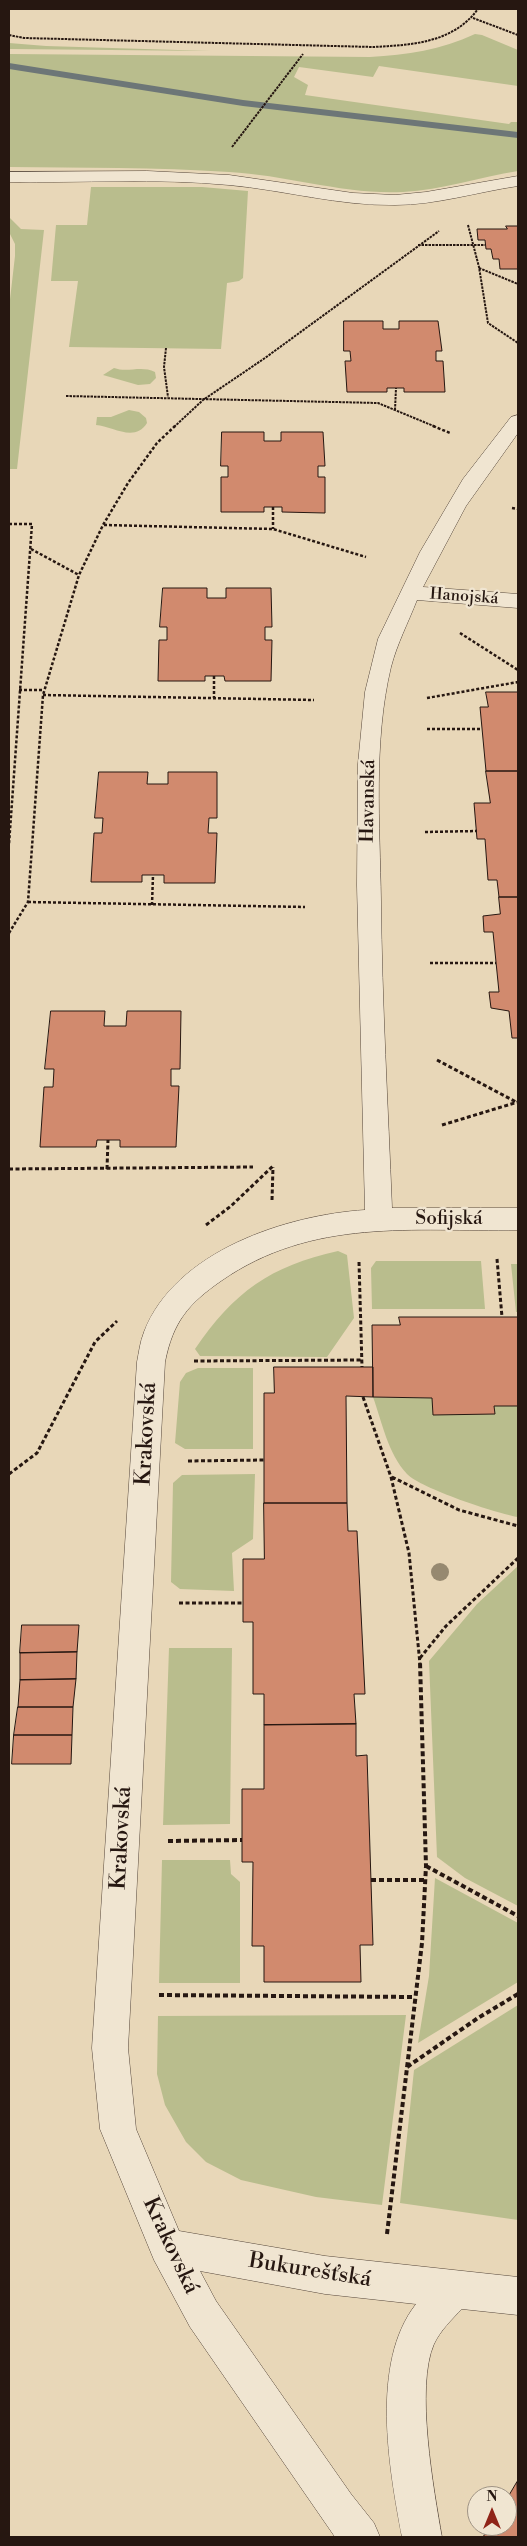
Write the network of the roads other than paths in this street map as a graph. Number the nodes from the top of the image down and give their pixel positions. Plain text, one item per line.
1 (9, 177) edge
2 (518, 181) edge
3 (518, 421) edge
4 (410, 593) junction
5 (518, 602) edge
6 (518, 1219) edge
7 (369, 1220) junction
8 (168, 2247) junction
9 (454, 2290) junction
10 (518, 2296) edge
11 (360, 2537) edge
12 (422, 2537) edge

1 - 2 street
3 - 4 street, Havanská
4 - 5 street, Hanojská
4 - 7 street, Havanská
6 - 7 street, Sofijská
7 - 8 street, Krakovská
8 - 9 street, Bukurešťská
8 - 11 street, Krakovská
9 - 10 street, Bukurešťská
9 - 12 street

